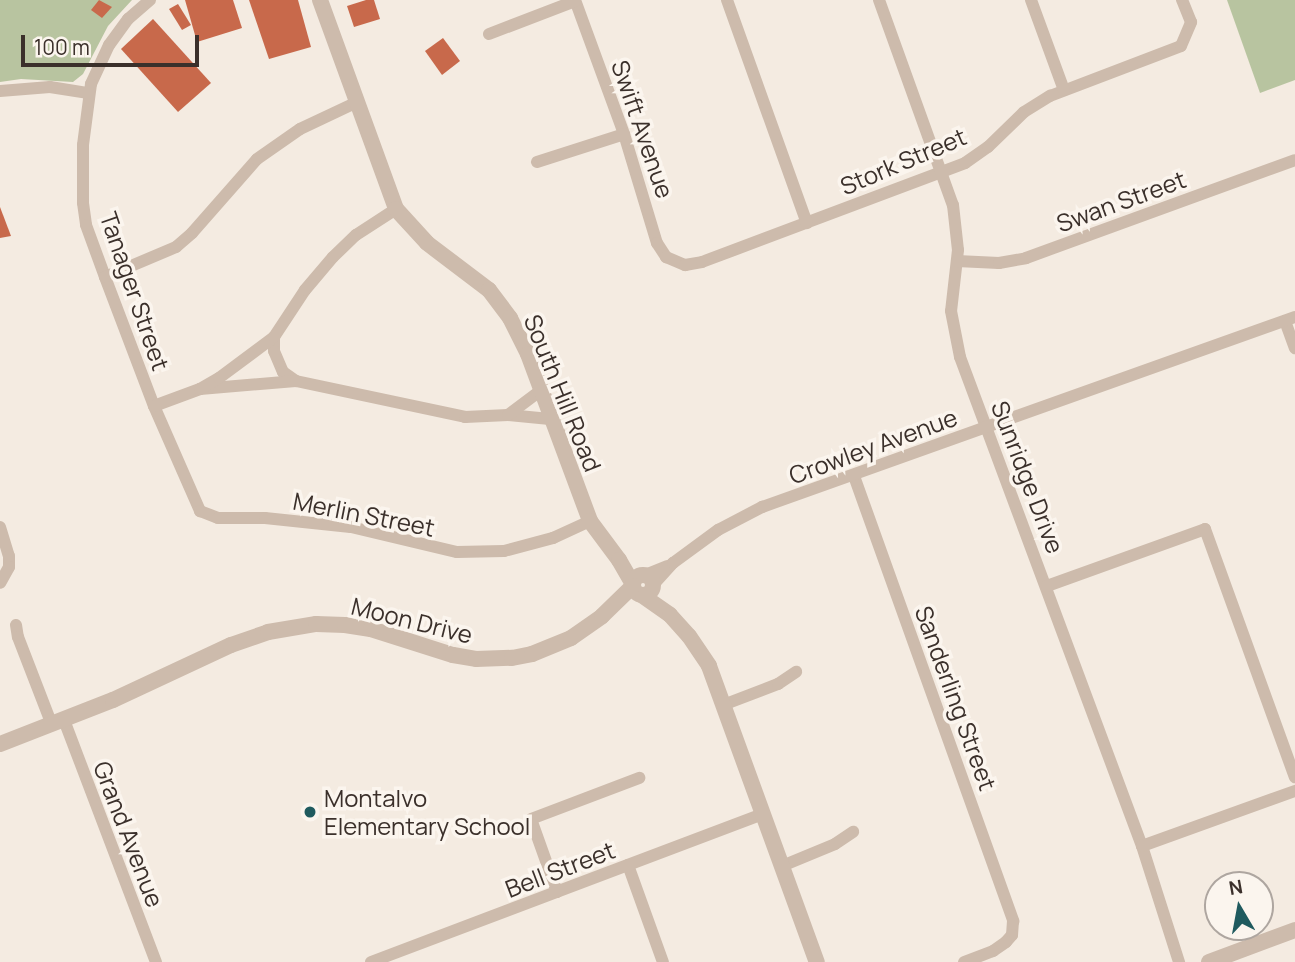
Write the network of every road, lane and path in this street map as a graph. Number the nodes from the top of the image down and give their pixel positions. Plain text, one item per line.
1 (150, 0) edge
2 (320, 0) edge
3 (727, 0) edge
4 (879, 0) edge
5 (1031, 0) edge
6 (1182, 0) edge
7 (575, 1) edge
8 (489, 34) dead end
9 (1064, 90) junction
10 (0, 91) edge
11 (89, 93) junction
12 (357, 102) junction
13 (624, 134) junction
14 (1295, 160) edge
15 (537, 163) dead end
16 (942, 172) junction
17 (397, 209) junction
18 (807, 223) junction
19 (957, 261) junction
20 (678, 264) joint
21 (104, 277) junction
22 (1290, 319) edge
23 (274, 337) junction
24 (1295, 348) edge
25 (296, 381) junction
26 (200, 389) junction
27 (540, 391) junction
28 (154, 406) junction
29 (508, 415) junction
30 (550, 419) junction
31 (985, 428) junction
32 (854, 476) junction
33 (590, 521) junction
34 (0, 527) edge
35 (0, 583) edge
36 (643, 585) junction
37 (1048, 586) junction
38 (16, 625) dead end
39 (796, 672) dead end
40 (723, 705) junction
41 (58, 722) junction
42 (0, 744) edge
43 (1295, 777) edge
44 (639, 778) dead end
45 (1295, 790) edge
46 (763, 814) junction
47 (853, 832) dead end
48 (1142, 846) junction
49 (628, 865) junction
50 (782, 866) junction
51 (557, 892) junction
52 (1295, 930) edge
53 (156, 962) edge
54 (371, 962) edge
55 (663, 962) edge
56 (817, 962) edge
57 (964, 962) edge
58 (1179, 962) edge
59 (1209, 962) edge

1 - 11 street, Tanager Street
2 - 12 street, South Hill Road
3 - 18 street
4 - 16 street, Sunridge Drive
5 - 9 street
6 - 9 street, Stork Street
7 - 8 street
7 - 13 street, Swift Avenue
9 - 16 street, Stork Street
10 - 11 street
11 - 21 street, Tanager Street
12 - 17 street, South Hill Road
12 - 21 street
13 - 15 street
13 - 20 street, Swift Avenue
14 - 19 street, Swan Street
16 - 18 street, Stork Street
16 - 19 street, Sunridge Drive
17 - 23 street
17 - 27 street, South Hill Road
18 - 20 street, Stork Street
19 - 31 street, Sunridge Drive
21 - 28 street, Tanager Street
22 - 24 street
22 - 31 street, Crowley Avenue
23 - 25 street
23 - 26 street
25 - 26 street
25 - 29 street
26 - 28 street
27 - 29 street
27 - 30 street, South Hill Road
28 - 33 street, Merlin Street
29 - 30 street
30 - 33 street, South Hill Road
31 - 32 street, Crowley Avenue
31 - 37 street, Sunridge Drive
32 - 36 street, Crowley Avenue
32 - 57 street, Sanderling Street
33 - 36 street, South Hill Road
34 - 35 street
36 - 40 street, South Hill Road
36 - 41 street, Moon Drive
37 - 43 street
37 - 48 street, Sunridge Drive
38 - 41 street, Grand Avenue
39 - 40 street
40 - 46 street, South Hill Road
41 - 42 street, Moon Drive
41 - 53 street, Grand Avenue
44 - 51 street
45 - 48 street
46 - 49 street, Bell Street
46 - 50 street, South Hill Road
47 - 50 street
48 - 58 street, Sunridge Drive
49 - 51 street, Bell Street
49 - 55 street
50 - 56 street, South Hill Road
51 - 54 street, Bell Street
52 - 59 street

